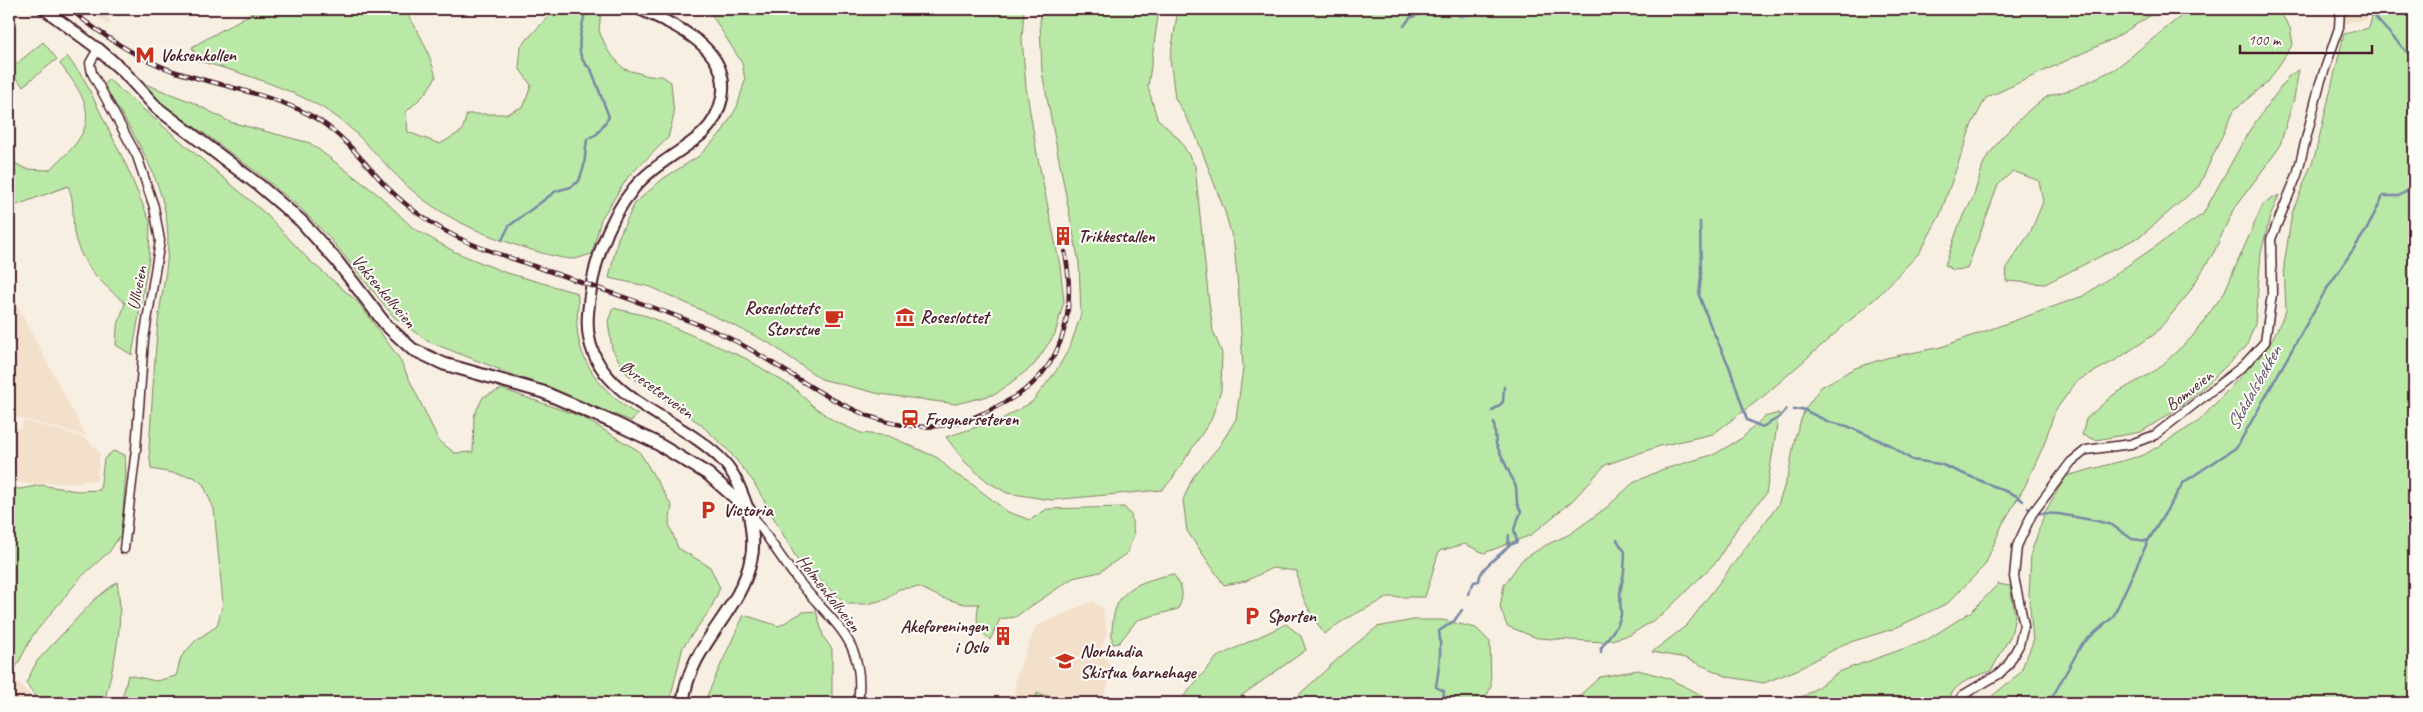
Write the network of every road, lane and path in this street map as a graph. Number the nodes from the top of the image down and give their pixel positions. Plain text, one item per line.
1 (44, 9) edge
2 (639, 9) edge
3 (2340, 9) edge
4 (98, 50) junction
5 (748, 510) junction
6 (124, 549) dead end
7 (683, 703) edge
8 (858, 703) edge
9 (1957, 703) edge

1 - 4 street, Voksenkollveien
2 - 5 street, Øvreseterveien
3 - 9 street, Bomveien
4 - 5 main road, Voksenkollveien
4 - 6 street, Ullveien
5 - 7 main road, Øvreseterveien
5 - 8 street, Holmenkollveien

